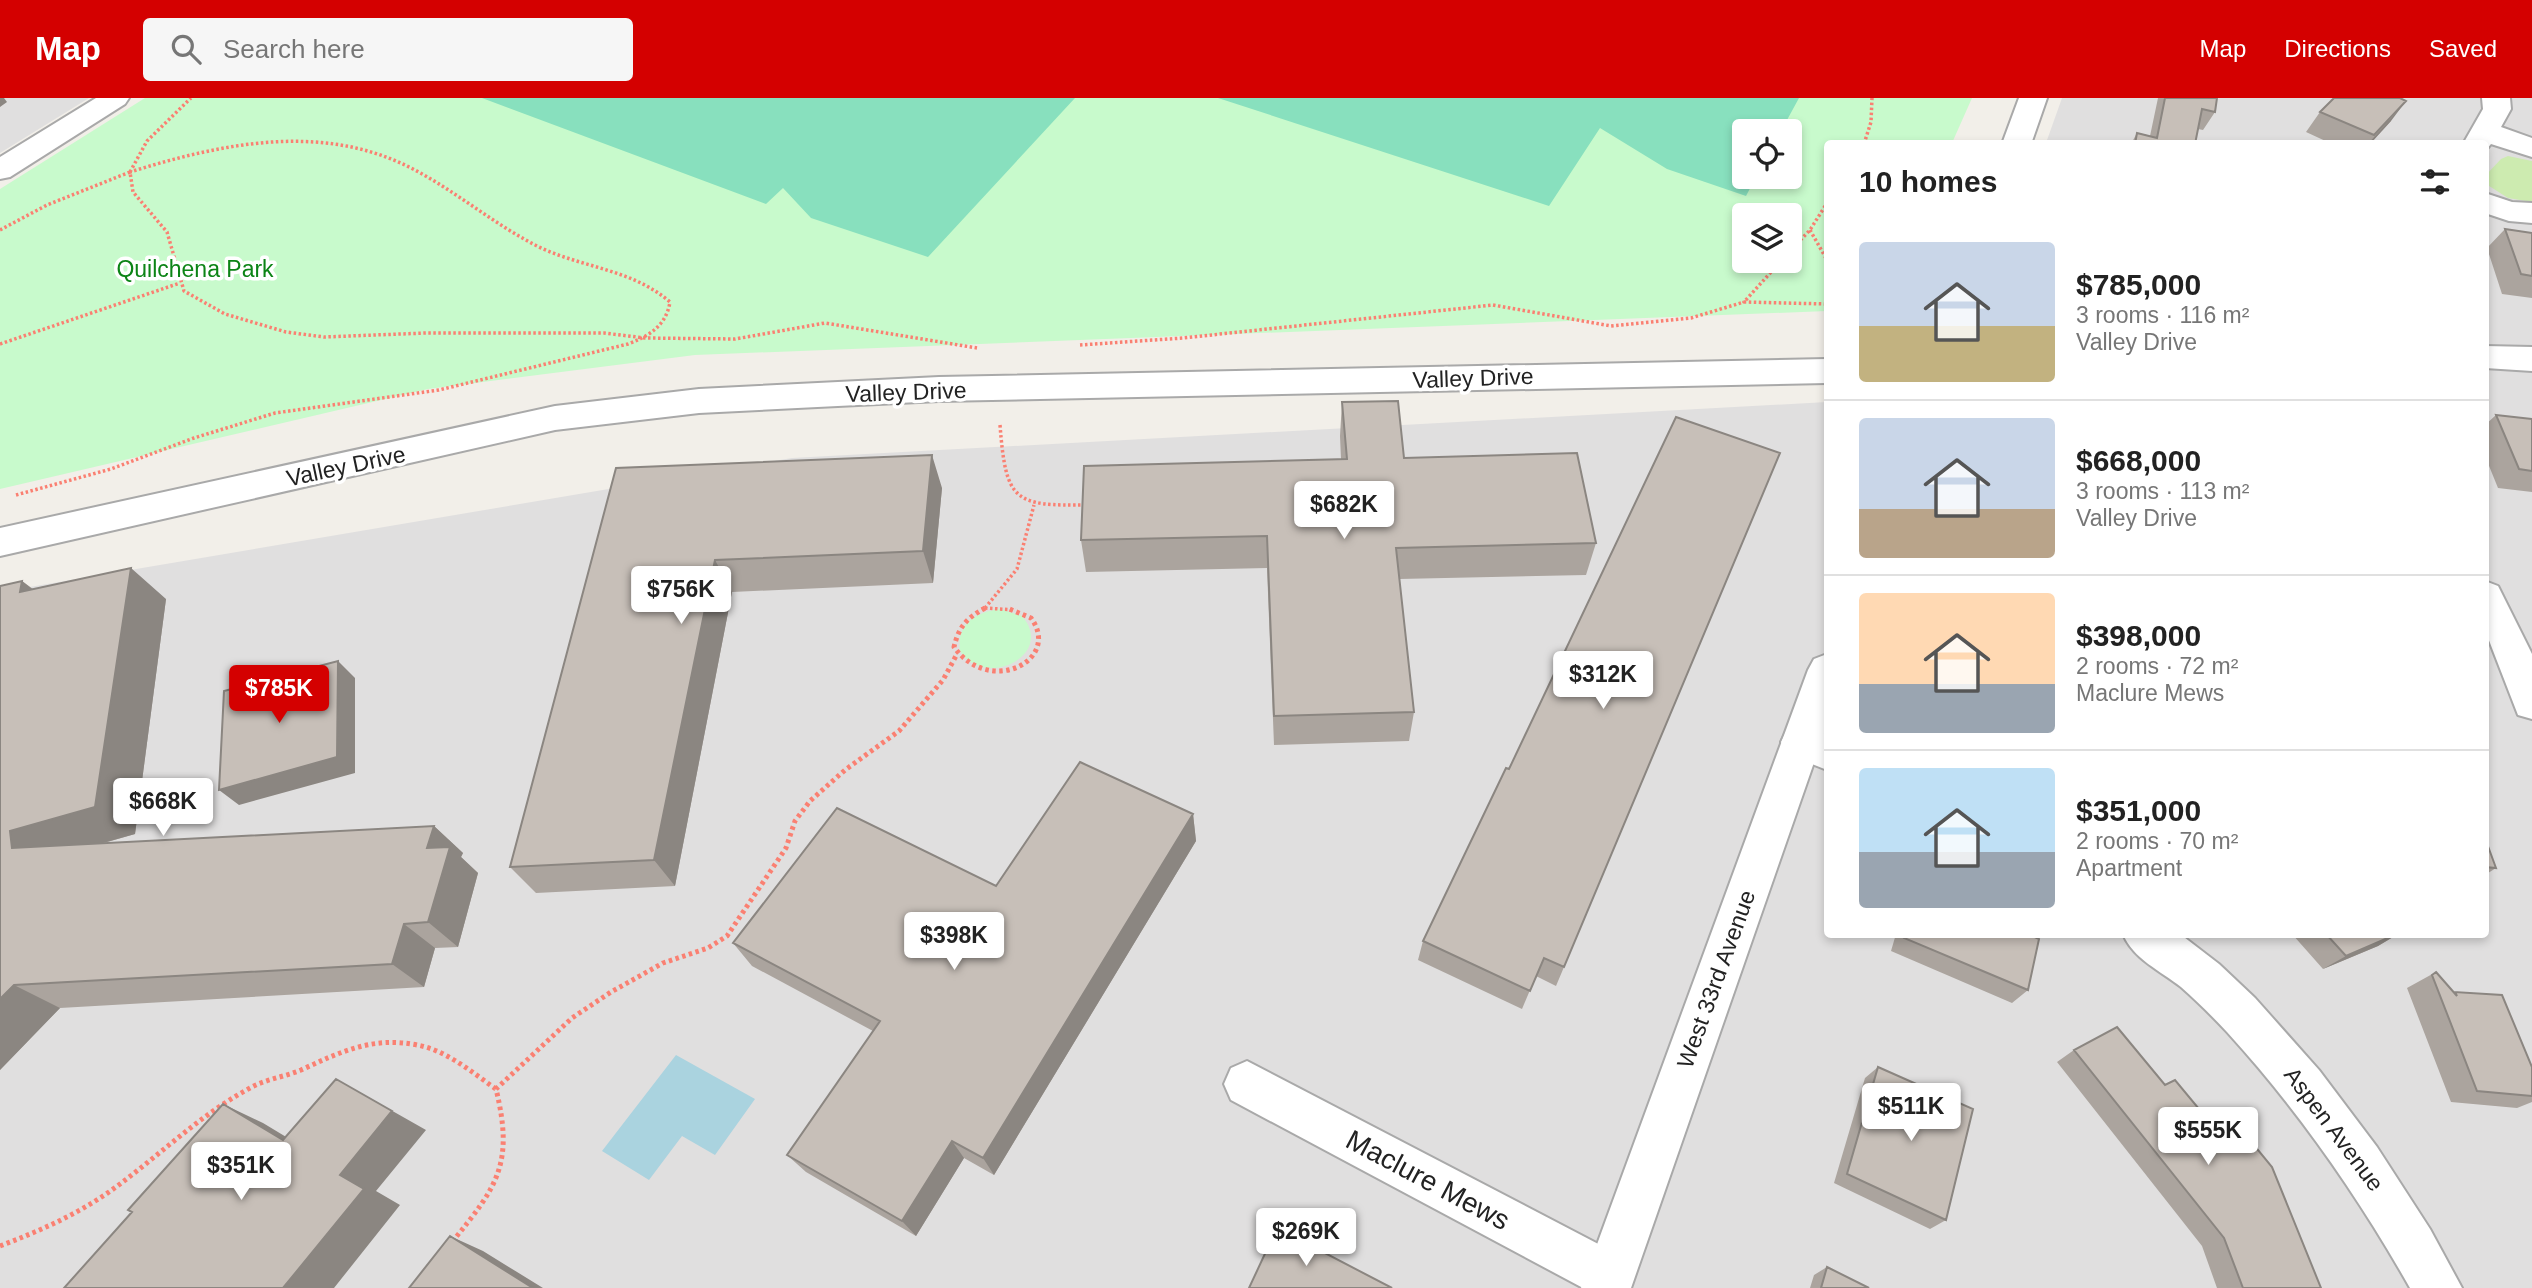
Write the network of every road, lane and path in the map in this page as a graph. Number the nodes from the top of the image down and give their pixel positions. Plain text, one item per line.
1 (114, 98) edge
2 (191, 98) edge
3 (1872, 98) edge
4 (2033, 98) edge
5 (2496, 98) edge
6 (2481, 138) edge
7 (1865, 140) edge
8 (2017, 140) edge
9 (2532, 148) edge
10 (0, 170) edge
11 (130, 173) junction
12 (2489, 204) edge
13 (1824, 208) edge
14 (2532, 213) edge
15 (0, 230) edge
16 (1810, 230) junction
17 (1802, 238) edge
18 (1824, 255) edge
19 (1770, 273) edge
20 (180, 283) junction
21 (1744, 302) junction
22 (1824, 304) edge
23 (645, 338) junction
24 (0, 344) edge
25 (1075, 345) dead end
26 (984, 349) dead end
27 (2489, 357) edge
28 (2532, 359) edge
29 (1824, 371) edge
30 (999, 421) dead end
31 (12, 496) dead end
32 (1034, 505) junction
33 (1089, 505) edge
34 (0, 542) edge
35 (2489, 603) edge
36 (985, 608) junction
37 (957, 654) junction
38 (1824, 688) edge
39 (2532, 703) edge
40 (1814, 748) edge
41 (2149, 938) edge
42 (1247, 1084) dead end
43 (496, 1089) junction
44 (0, 1246) edge
45 (449, 1246) edge
46 (1608, 1282) edge
47 (2437, 1288) edge

1 - 10 street
2 - 11 path
3 - 7 path
4 - 8 street
5 - 6 street
6 - 9 street
11 - 15 path
11 - 20 path
11 - 23 path
12 - 14 street
13 - 16 path
16 - 17 path
16 - 18 path
19 - 21 path
20 - 23 path
20 - 24 path
21 - 22 path
21 - 25 path
23 - 26 path
23 - 31 path
27 - 28 street
29 - 34 street, Valley Drive
30 - 32 path
32 - 33 path
32 - 36 path
35 - 39 street
36 - 37 path
36 - 37 path
37 - 43 path
38 - 40 street, West 33rd Avenue
40 - 46 street, West 33rd Avenue
41 - 47 street, Aspen Avenue
42 - 46 street, Maclure Mews
43 - 44 path
43 - 45 path

